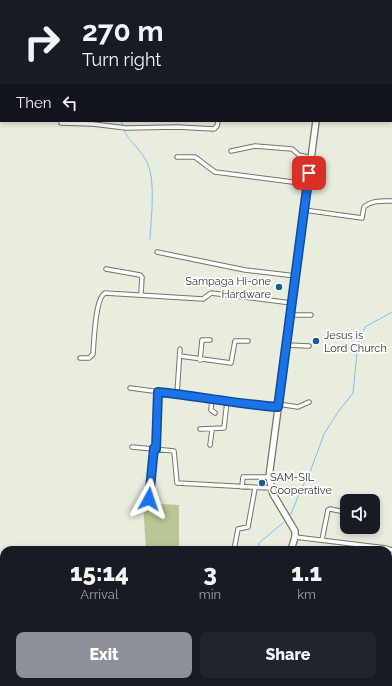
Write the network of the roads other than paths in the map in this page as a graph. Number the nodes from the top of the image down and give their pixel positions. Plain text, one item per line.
1 (94, 122) edge
2 (218, 122) edge
3 (316, 122) edge
4 (61, 123) dead end
5 (231, 151) dead end
6 (178, 157) dead end
7 (311, 158) junction
8 (308, 184) junction
9 (392, 201) edge
10 (304, 210) junction
11 (157, 252) dead end
12 (106, 269) dead end
13 (296, 276) junction
14 (141, 294) junction
15 (292, 303) junction
16 (293, 315) junction
17 (311, 315) dead end
18 (210, 340) dead end
19 (248, 341) dead end
20 (286, 345) junction
21 (309, 346) dead end
22 (180, 348) dead end
23 (180, 356) junction
24 (80, 358) dead end
25 (200, 360) junction
26 (130, 388) dead end
27 (158, 392) junction
28 (177, 394) junction
29 (212, 398) junction
30 (227, 401) junction
31 (309, 402) dead end
32 (278, 405) junction
33 (216, 413) dead end
34 (200, 429) dead end
35 (212, 430) junction
36 (210, 445) dead end
37 (132, 447) dead end
38 (155, 449) junction
39 (269, 477) junction
40 (242, 487) junction
41 (255, 488) junction
42 (270, 488) junction
43 (149, 499) dead end
44 (340, 511) edge
45 (295, 537) junction
46 (322, 540) junction
47 (235, 546) edge
48 (292, 546) edge
49 (370, 546) edge

1 - 2 street
1 - 4 street
3 - 7 main road
5 - 7 street
6 - 8 street
7 - 8 main road
8 - 10 main road
9 - 10 street
10 - 13 main road
11 - 13 street
12 - 14 street
13 - 15 main road
14 - 15 street
14 - 24 street
15 - 16 main road
16 - 17 street
16 - 20 main road
18 - 25 street
19 - 25 street
20 - 21 street
20 - 32 main road
22 - 23 street
23 - 25 street
23 - 28 street
26 - 27 street
27 - 28 street
27 - 38 street
28 - 29 street
29 - 30 street
29 - 33 street
30 - 32 street
30 - 35 street
31 - 32 street
32 - 39 main road
34 - 35 street
35 - 36 street
37 - 38 street
38 - 40 street
38 - 43 street
39 - 40 street
39 - 42 main road
40 - 41 street
41 - 42 street
41 - 47 street
42 - 45 main road
44 - 46 street
45 - 46 street
45 - 48 main road
46 - 49 street

